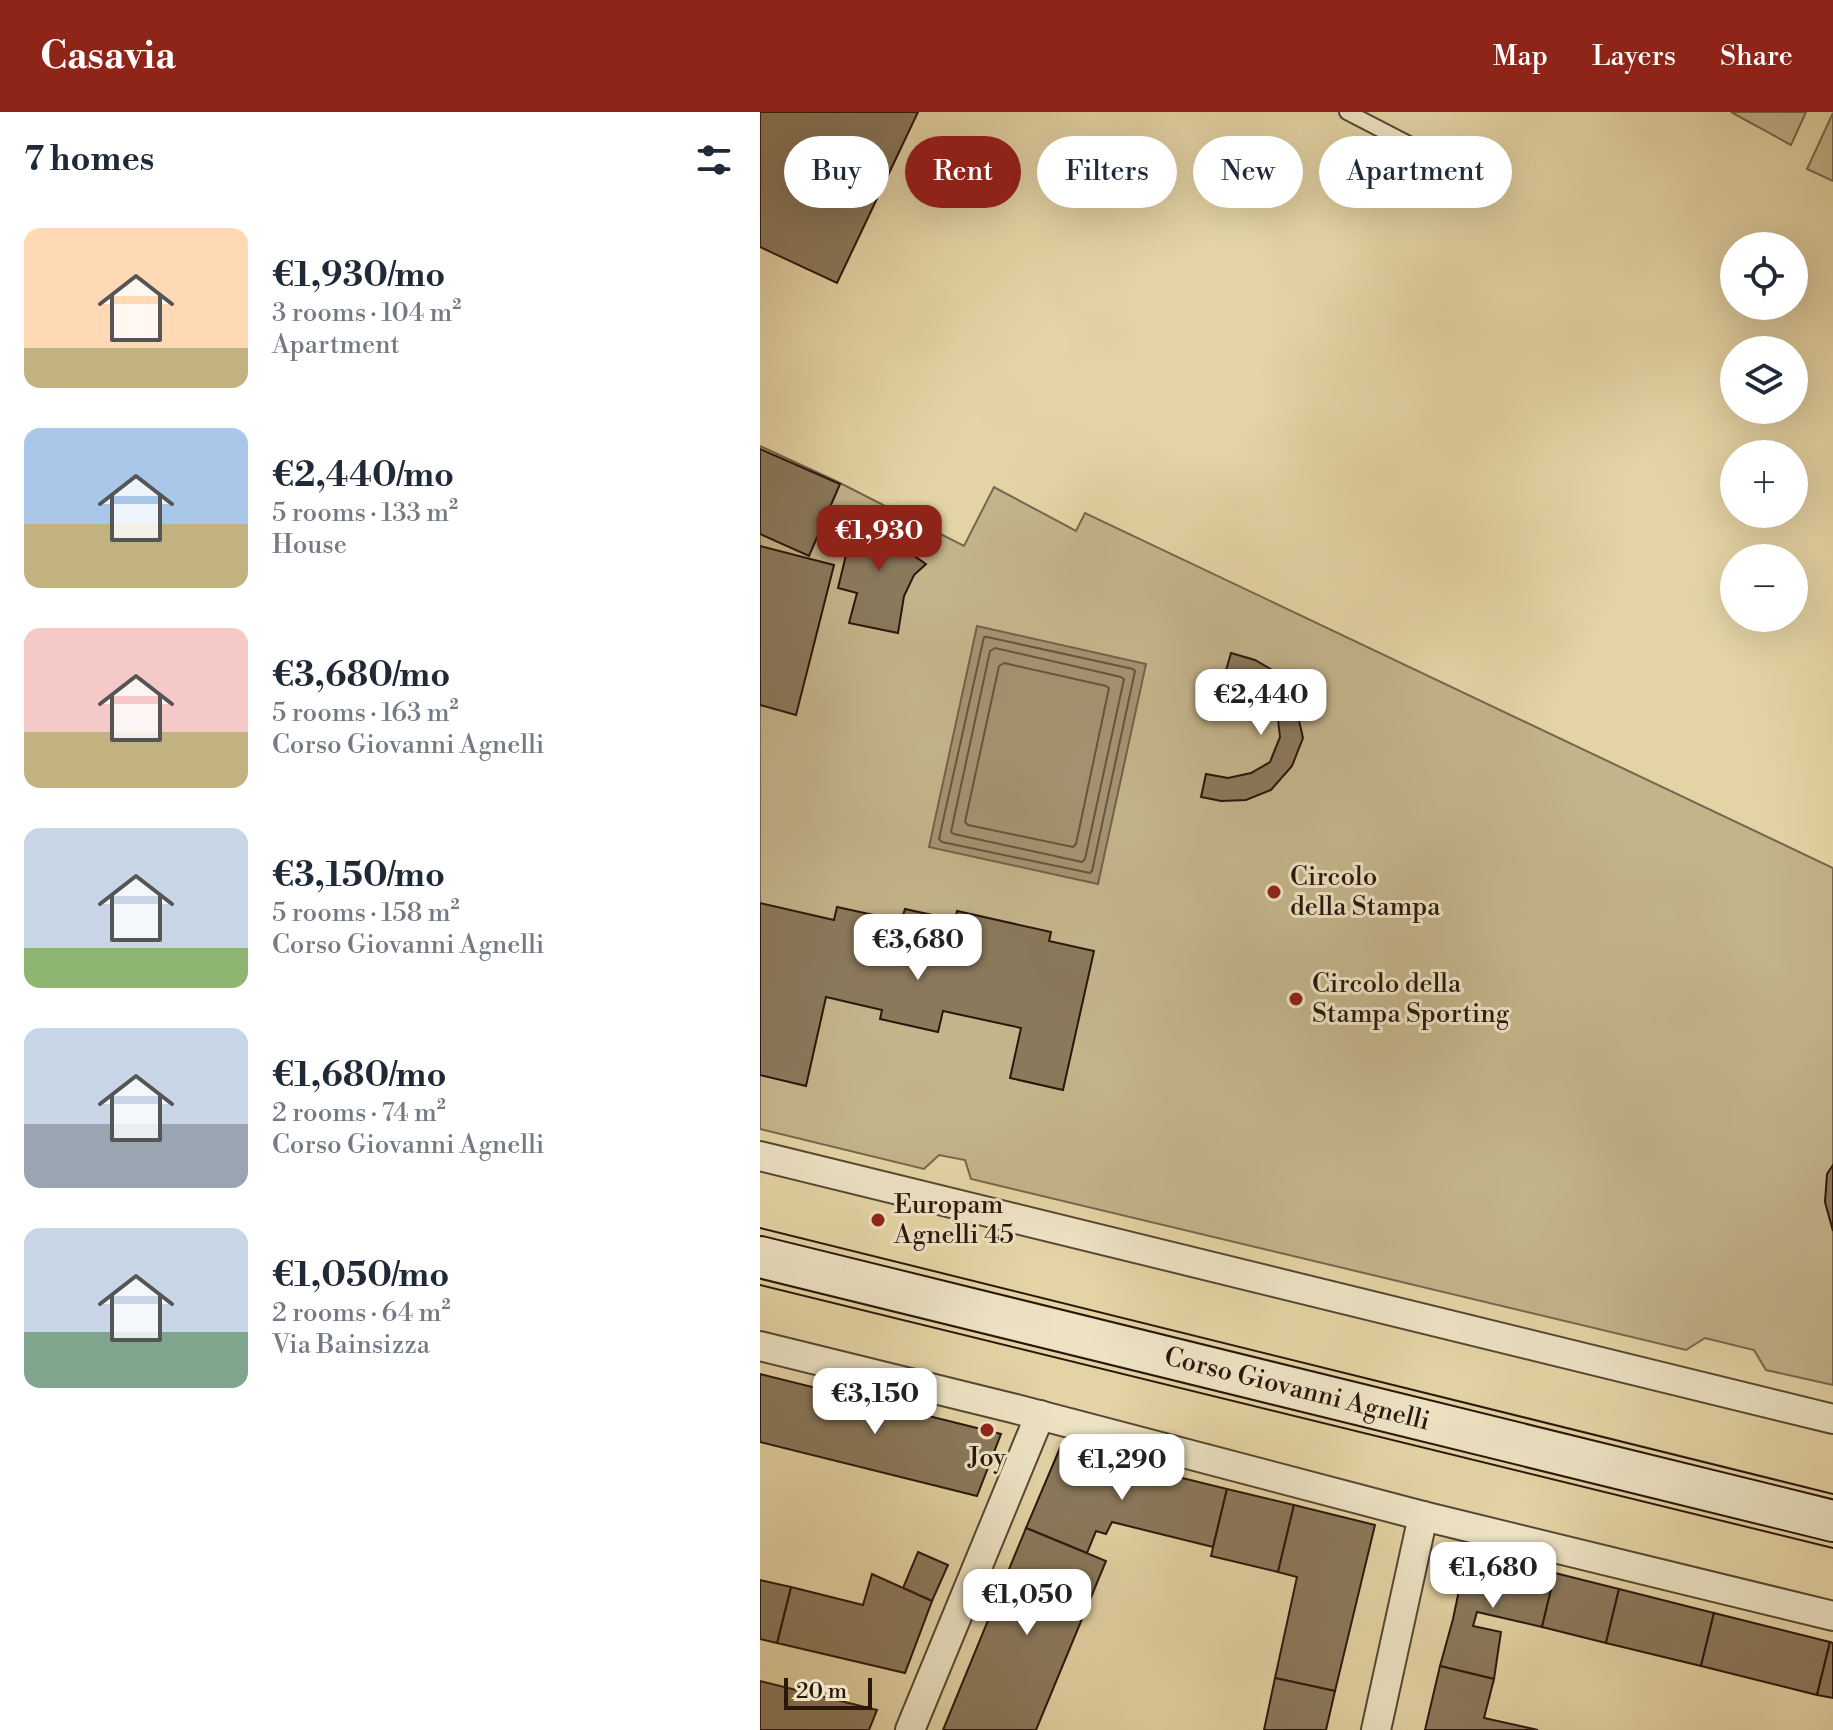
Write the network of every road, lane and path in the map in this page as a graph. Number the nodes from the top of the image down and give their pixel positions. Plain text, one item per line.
1 (1347, 112) edge
2 (1393, 136) edge
3 (760, 1156) edge
4 (760, 1257) edge
5 (760, 1346) edge
6 (1040, 1415) junction
7 (1833, 1419) edge
8 (1423, 1516) junction
9 (1833, 1521) edge
10 (1833, 1616) edge
11 (910, 1730) edge
12 (1376, 1730) edge

1 - 2 lane
3 - 7 street
4 - 9 main road, Corso Giovanni Agnelli
5 - 6 street
6 - 8 street
6 - 11 street
8 - 10 street
8 - 12 street

